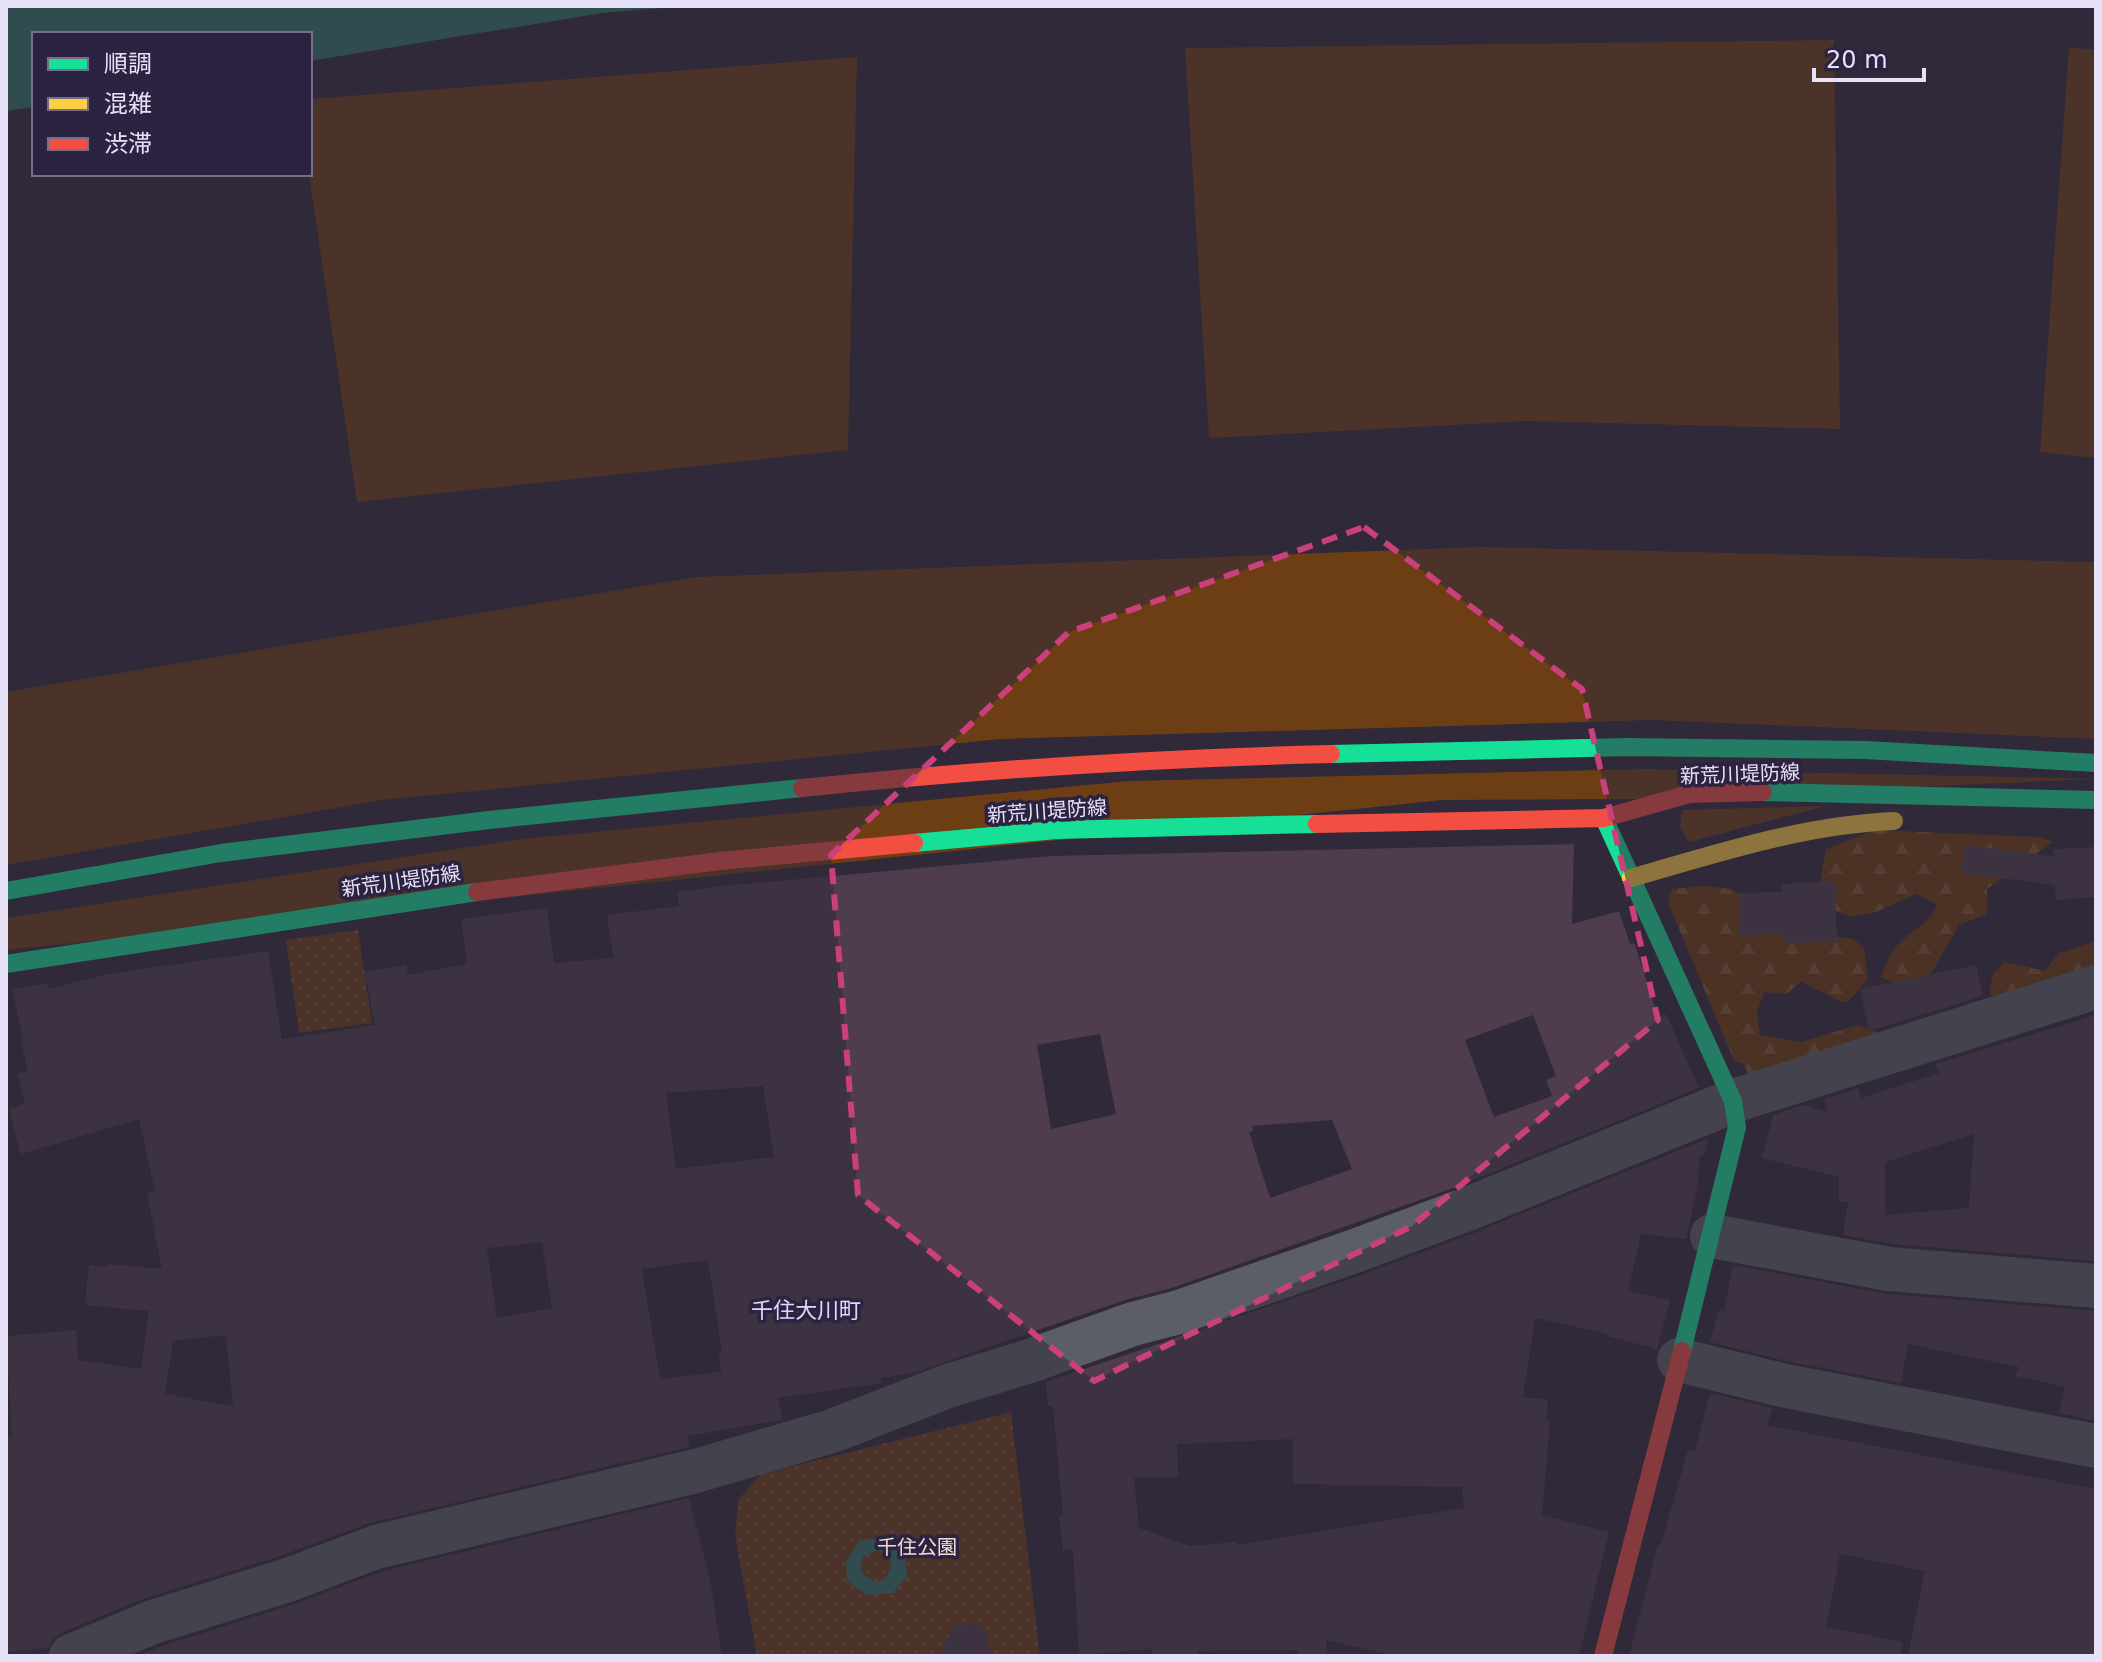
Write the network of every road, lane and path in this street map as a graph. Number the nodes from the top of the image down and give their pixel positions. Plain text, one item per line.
1 (2096, 763) edge
2 (1689, 794) junction
3 (2096, 800) edge
4 (1604, 818) junction
5 (1661, 820) dead end
6 (1905, 821) dead end
7 (1669, 847) dead end
8 (1703, 857) junction
9 (1631, 878) junction
10 (6, 891) edge
11 (6, 964) edge
12 (2096, 987) edge
13 (1733, 1101) junction
14 (1712, 1236) junction
15 (2096, 1286) edge
16 (1679, 1360) junction
17 (2096, 1446) edge
18 (71, 1656) edge
19 (1603, 1656) edge

1 - 10 main road, 新荒川堤防線
2 - 3 main road, 新荒川堤防線
2 - 4 main road, 新荒川堤防線
2 - 5 main road
4 - 9 main road
4 - 11 main road, 新荒川堤防線
6 - 8 main road
7 - 8 main road
8 - 9 main road
9 - 13 main road
12 - 13 street
13 - 14 main road
13 - 18 street
14 - 15 street
14 - 16 main road
16 - 17 street
16 - 19 main road

